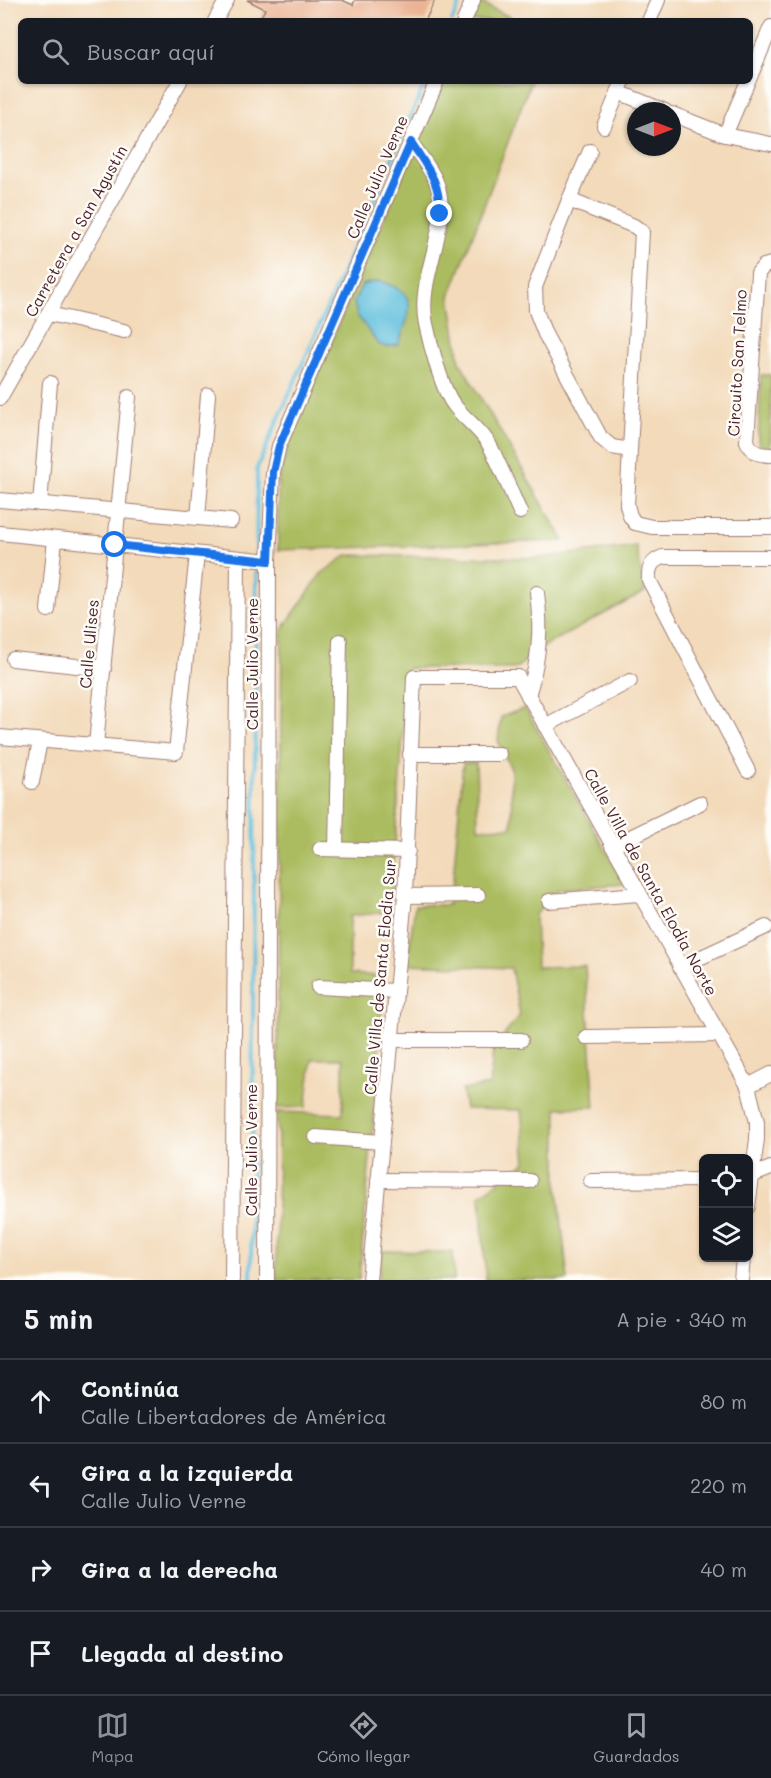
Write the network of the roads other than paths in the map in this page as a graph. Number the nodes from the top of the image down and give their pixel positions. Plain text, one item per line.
1 (227, 0) edge
2 (473, 0) edge
3 (658, 0) edge
4 (217, 18) edge
5 (465, 18) edge
6 (650, 18) edge
7 (771, 27) edge
8 (753, 70) edge
9 (178, 84) edge
10 (436, 84) edge
11 (747, 84) edge
12 (621, 86) edge
13 (649, 102) edge
14 (681, 118) edge
15 (604, 126) dead end
16 (725, 135) junction
17 (411, 142) junction
18 (771, 144) edge
19 (590, 151) dead end
20 (568, 200) junction
21 (771, 264) edge
22 (49, 314) junction
23 (124, 331) dead end
24 (50, 383) dead end
25 (208, 395) dead end
26 (129, 397) dead end
27 (0, 398) edge
28 (630, 450) junction
29 (771, 455) edge
30 (0, 500) edge
31 (40, 504) junction
32 (118, 511) junction
33 (520, 512) dead end
34 (198, 518) junction
35 (231, 521) dead end
36 (771, 527) edge
37 (0, 533) edge
38 (55, 539) junction
39 (115, 545) junction
40 (197, 554) junction
41 (771, 557) edge
42 (255, 560) junction
43 (537, 593) dead end
44 (48, 610) dead end
45 (340, 641) dead end
46 (13, 659) dead end
47 (104, 669) junction
48 (414, 677) joint
49 (630, 681) dead end
50 (528, 696) junction
51 (545, 726) junction
52 (0, 737) edge
53 (40, 741) junction
54 (96, 745) junction
55 (410, 754) junction
56 (499, 754) dead end
57 (748, 771) dead end
58 (32, 782) dead end
59 (700, 803) dead end
60 (612, 846) junction
61 (320, 849) dead end
62 (336, 849) junction
63 (408, 851) junction
64 (639, 894) junction
65 (478, 895) dead end
66 (405, 896) junction
67 (549, 902) dead end
68 (766, 927) dead end
69 (681, 967) junction
70 (318, 987) dead end
71 (396, 991) junction
72 (718, 1035) junction
73 (586, 1037) dead end
74 (391, 1040) junction
75 (521, 1040) dead end
76 (771, 1074) edge
77 (748, 1086) junction
78 (316, 1137) dead end
79 (382, 1142) junction
80 (753, 1161) edge
81 (771, 1168) edge
82 (753, 1176) edge
83 (378, 1180) junction
84 (699, 1180) edge
85 (530, 1181) dead end
86 (591, 1181) dead end
87 (743, 1262) edge
88 (232, 1280) edge
89 (267, 1280) edge
90 (369, 1280) edge
91 (741, 1280) edge

1 - 4 street
2 - 5 street
3 - 6 street
7 - 8 street
9 - 22 street, Carretera a San Agustín
10 - 17 street, Calle Julio Verne
11 - 16 street
12 - 13 street
12 - 15 street
14 - 16 street
16 - 18 street
17 - 33 street
17 - 42 street, Calle Julio Verne
19 - 20 street
20 - 28 street
20 - 28 street
21 - 29 street, Circuito San Telmo
22 - 23 street
22 - 27 street, Carretera a San Agustín
24 - 31 street
25 - 34 street
26 - 32 street, Calle Ulises
28 - 36 street
30 - 31 street
31 - 32 street
32 - 34 street
32 - 39 street, Calle Ulises
34 - 35 street
37 - 38 street
38 - 39 street
38 - 44 street
39 - 40 street
39 - 47 street, Calle Ulises
40 - 42 street
40 - 54 street
41 - 57 street
42 - 88 street
42 - 89 street, Calle Julio Verne
43 - 50 street
45 - 62 street
46 - 47 street
47 - 54 street, Calle Ulises
48 - 50 street, Calle Villa de Santa Elodia Norte
48 - 55 street, Calle Villa de Santa Elodia Sur
49 - 51 street
50 - 51 street, Calle Villa de Santa Elodia Norte
51 - 60 street, Calle Villa de Santa Elodia Norte
52 - 53 street
53 - 54 street
53 - 58 street
55 - 56 street
55 - 63 street, Calle Villa de Santa Elodia Sur
59 - 60 street
60 - 64 street, Calle Villa de Santa Elodia Norte
61 - 62 street
62 - 63 street
63 - 66 street, Calle Villa de Santa Elodia Sur
64 - 67 street
64 - 69 street, Calle Villa de Santa Elodia Norte
65 - 66 street
66 - 71 street, Calle Villa de Santa Elodia Sur
68 - 69 street
69 - 72 street, Calle Villa de Santa Elodia Norte
70 - 71 street
71 - 74 street, Calle Villa de Santa Elodia Sur
72 - 73 street
72 - 77 street, Calle Villa de Santa Elodia Norte
74 - 75 street
74 - 79 street, Calle Villa de Santa Elodia Sur
76 - 77 street
77 - 80 street, Calle Villa de Santa Elodia Norte
78 - 79 street
79 - 83 street, Calle Villa de Santa Elodia Sur
81 - 82 street
83 - 85 street
83 - 90 street, Calle Villa de Santa Elodia Sur
84 - 86 street
87 - 91 street

